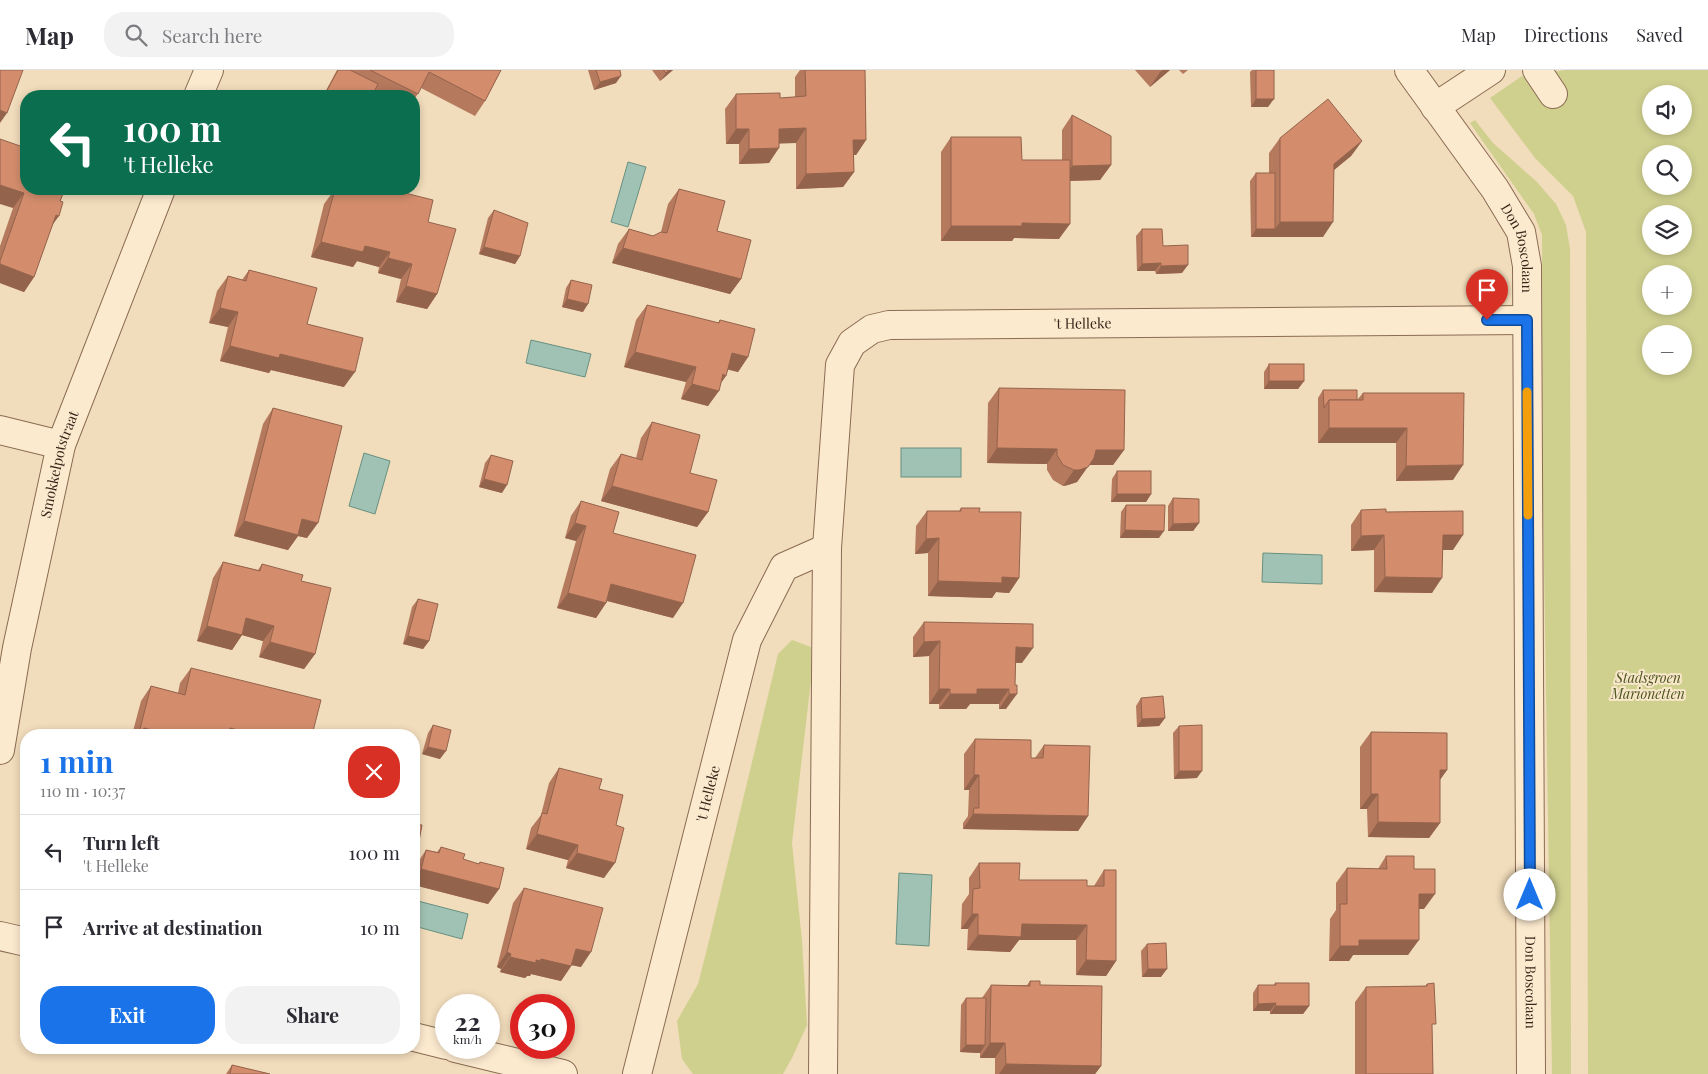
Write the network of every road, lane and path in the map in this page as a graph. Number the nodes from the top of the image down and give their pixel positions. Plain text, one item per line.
1 (209, 70) edge
2 (1408, 70) edge
3 (1491, 70) edge
4 (1537, 70) edge
5 (201, 90) edge
6 (1553, 94) dead end
7 (1435, 107) junction
8 (159, 195) edge
9 (1527, 320) junction
10 (0, 430) edge
11 (61, 445) junction
12 (827, 548) junction
13 (0, 750) edge
14 (0, 936) edge
15 (20, 941) edge
16 (420, 1038) edge
17 (435, 1042) edge
18 (500, 1059) edge
19 (563, 1074) edge
20 (637, 1074) edge
21 (823, 1074) edge
22 (1530, 1074) edge

1 - 5 street
2 - 7 street, Don Boscolaan
3 - 7 street
4 - 6 street
7 - 9 street, Don Boscolaan
8 - 11 street, Smokkelpotstraat
9 - 12 street, 't Helleke
9 - 22 street, Don Boscolaan
10 - 11 street
11 - 13 street, Smokkelpotstraat
12 - 20 street, 't Helleke
12 - 21 street, 't Helleke
14 - 15 street
16 - 17 street
18 - 19 street

